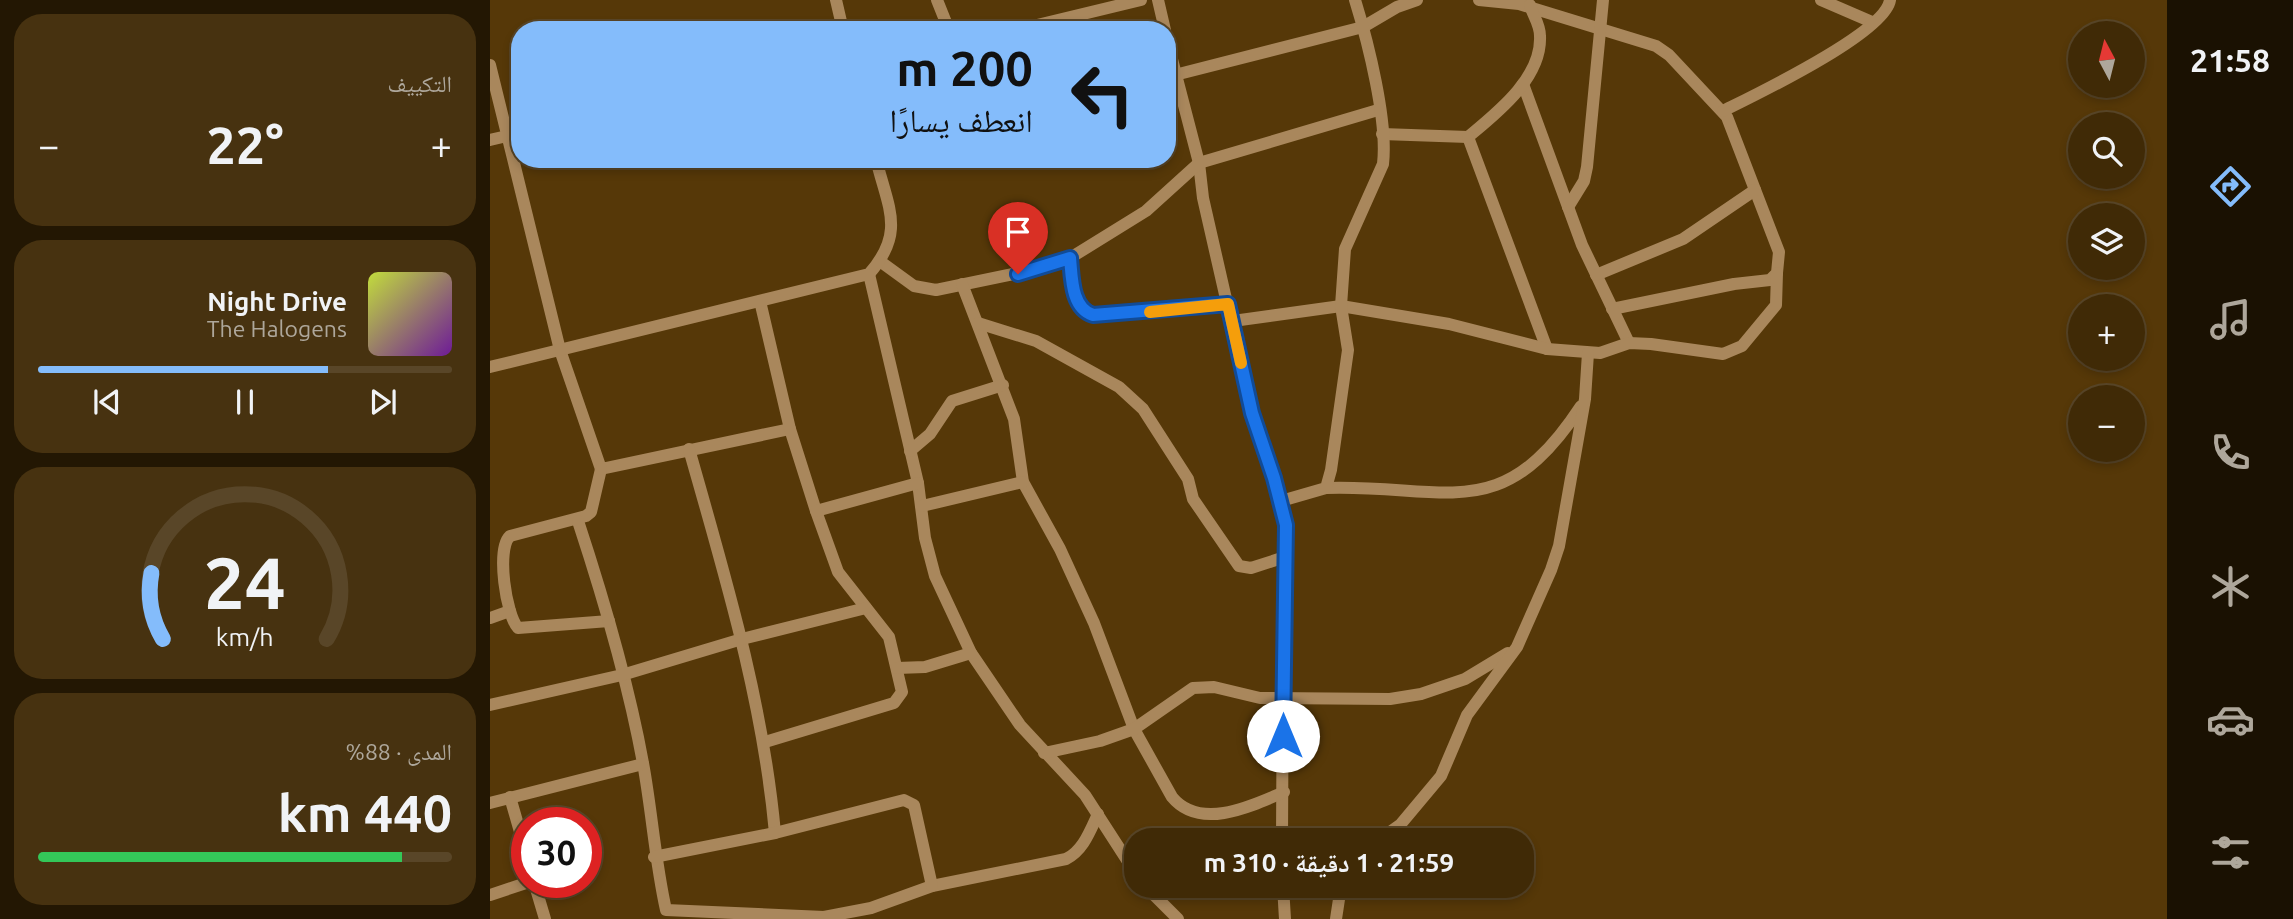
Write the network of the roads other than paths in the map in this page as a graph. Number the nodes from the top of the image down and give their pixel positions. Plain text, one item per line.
1 (836, 0) edge
2 (937, 0) edge
3 (1141, 0) edge
4 (1158, 0) edge
5 (1355, 0) edge
6 (1417, 0) edge
7 (1479, 0) edge
8 (1602, 0) edge
9 (1821, 0) edge
10 (1890, 0) edge
11 (1530, 4) edge
12 (841, 21) edge
13 (945, 21) edge
14 (1054, 21) edge
15 (1163, 21) edge
16 (1872, 22) junction
17 (1363, 27) junction
18 (1598, 27) junction
19 (490, 65) edge
20 (1176, 75) edge
21 (1523, 84) junction
22 (1176, 89) edge
23 (1378, 110) junction
24 (1723, 111) junction
25 (1382, 134) junction
26 (508, 136) junction
27 (1468, 137) junction
28 (490, 140) edge
29 (511, 148) edge
30 (1199, 163) junction
31 (516, 168) edge
32 (878, 168) edge
33 (1755, 190) junction
34 (1568, 207) junction
35 (1070, 258) junction
36 (881, 261) junction
37 (1777, 273) junction
38 (869, 274) junction
39 (1596, 275) junction
40 (962, 284) junction
41 (760, 301) junction
42 (1228, 304) junction
43 (1342, 306) junction
44 (1612, 309) junction
45 (1233, 321) junction
46 (978, 323) junction
47 (1629, 343) junction
48 (1547, 349) junction
49 (560, 350) junction
50 (1588, 353) junction
51 (490, 367) edge
52 (1003, 385) junction
53 (1585, 399) junction
54 (790, 429) junction
55 (689, 449) junction
56 (910, 451) junction
57 (601, 469) junction
58 (1023, 482) junction
59 (918, 483) junction
60 (1326, 488) junction
61 (1281, 501) junction
62 (922, 506) junction
63 (816, 512) junction
64 (578, 521) junction
65 (1288, 556) junction
66 (866, 608) junction
67 (510, 611) junction
68 (490, 618) edge
69 (609, 621) junction
70 (742, 639) junction
71 (1517, 647) junction
72 (971, 653) junction
73 (897, 668) junction
74 (622, 675) junction
75 (1284, 697) junction
76 (490, 705) edge
77 (1134, 729) junction
78 (765, 742) junction
79 (1044, 753) junction
80 (643, 764) junction
81 (1284, 792) junction
82 (510, 797) junction
83 (490, 803) edge
84 (513, 807) edge
85 (1098, 814) junction
86 (1282, 828) edge
87 (1396, 828) edge
88 (775, 833) junction
89 (1124, 855) edge
90 (654, 857) junction
91 (932, 886) junction
92 (511, 888) edge
93 (490, 895) edge
94 (538, 898) edge
95 (1156, 898) edge
96 (1283, 898) edge
97 (1339, 898) edge
98 (870, 914) edge
99 (666, 915) edge
100 (545, 919) edge
101 (1178, 919) edge
102 (1284, 919) edge
103 (1336, 919) edge

1 - 12 street
2 - 13 street
3 - 14 street
4 - 15 street
5 - 17 street
6 - 17 street
7 - 11 street
8 - 18 street
9 - 16 street
10 - 16 street
11 - 18 street
11 - 21 street
16 - 24 street
17 - 20 street
17 - 23 street
18 - 24 street
18 - 34 street
19 - 26 street
21 - 27 street
21 - 34 street
22 - 30 street
23 - 25 street
23 - 30 street
24 - 33 street
25 - 27 street
25 - 43 street
26 - 28 street
26 - 29 street
27 - 48 street
30 - 35 street
30 - 42 street
31 - 49 street
32 - 36 street
33 - 37 street
33 - 39 street
34 - 39 street
35 - 40 street
35 - 42 street
36 - 38 street
36 - 40 street
37 - 44 street
37 - 47 street
38 - 41 street
38 - 56 street
39 - 44 street
40 - 46 street
41 - 49 street
41 - 54 street
42 - 45 street
43 - 45 street
43 - 48 street
43 - 60 street
44 - 47 street
45 - 61 street
46 - 52 street
46 - 65 street
47 - 50 street
48 - 50 street
49 - 51 street
49 - 57 street
50 - 53 street
52 - 56 street
52 - 58 street
53 - 60 street
53 - 71 street
54 - 55 street
54 - 63 street
55 - 57 street
55 - 70 street
56 - 59 street
57 - 64 street
58 - 62 street
58 - 77 street
59 - 62 street
59 - 63 street
60 - 61 street
61 - 65 street
62 - 72 street
63 - 66 street
64 - 67 street
64 - 69 street
65 - 75 street
66 - 70 street
66 - 73 street
67 - 68 street
67 - 69 street
69 - 74 street
70 - 74 street
70 - 78 street
71 - 75 street
71 - 87 street
72 - 73 street
72 - 79 street
73 - 78 street
74 - 76 street
74 - 80 street
75 - 77 street
75 - 81 street
77 - 79 street
77 - 81 street
78 - 88 street
79 - 85 street
80 - 82 street
80 - 90 street
81 - 86 street
82 - 83 street
82 - 84 street
85 - 89 street
85 - 91 street
88 - 90 street
88 - 91 street
90 - 99 street
91 - 98 street
92 - 93 street
94 - 100 street
95 - 101 street
96 - 102 street
97 - 103 street
98 - 99 street

